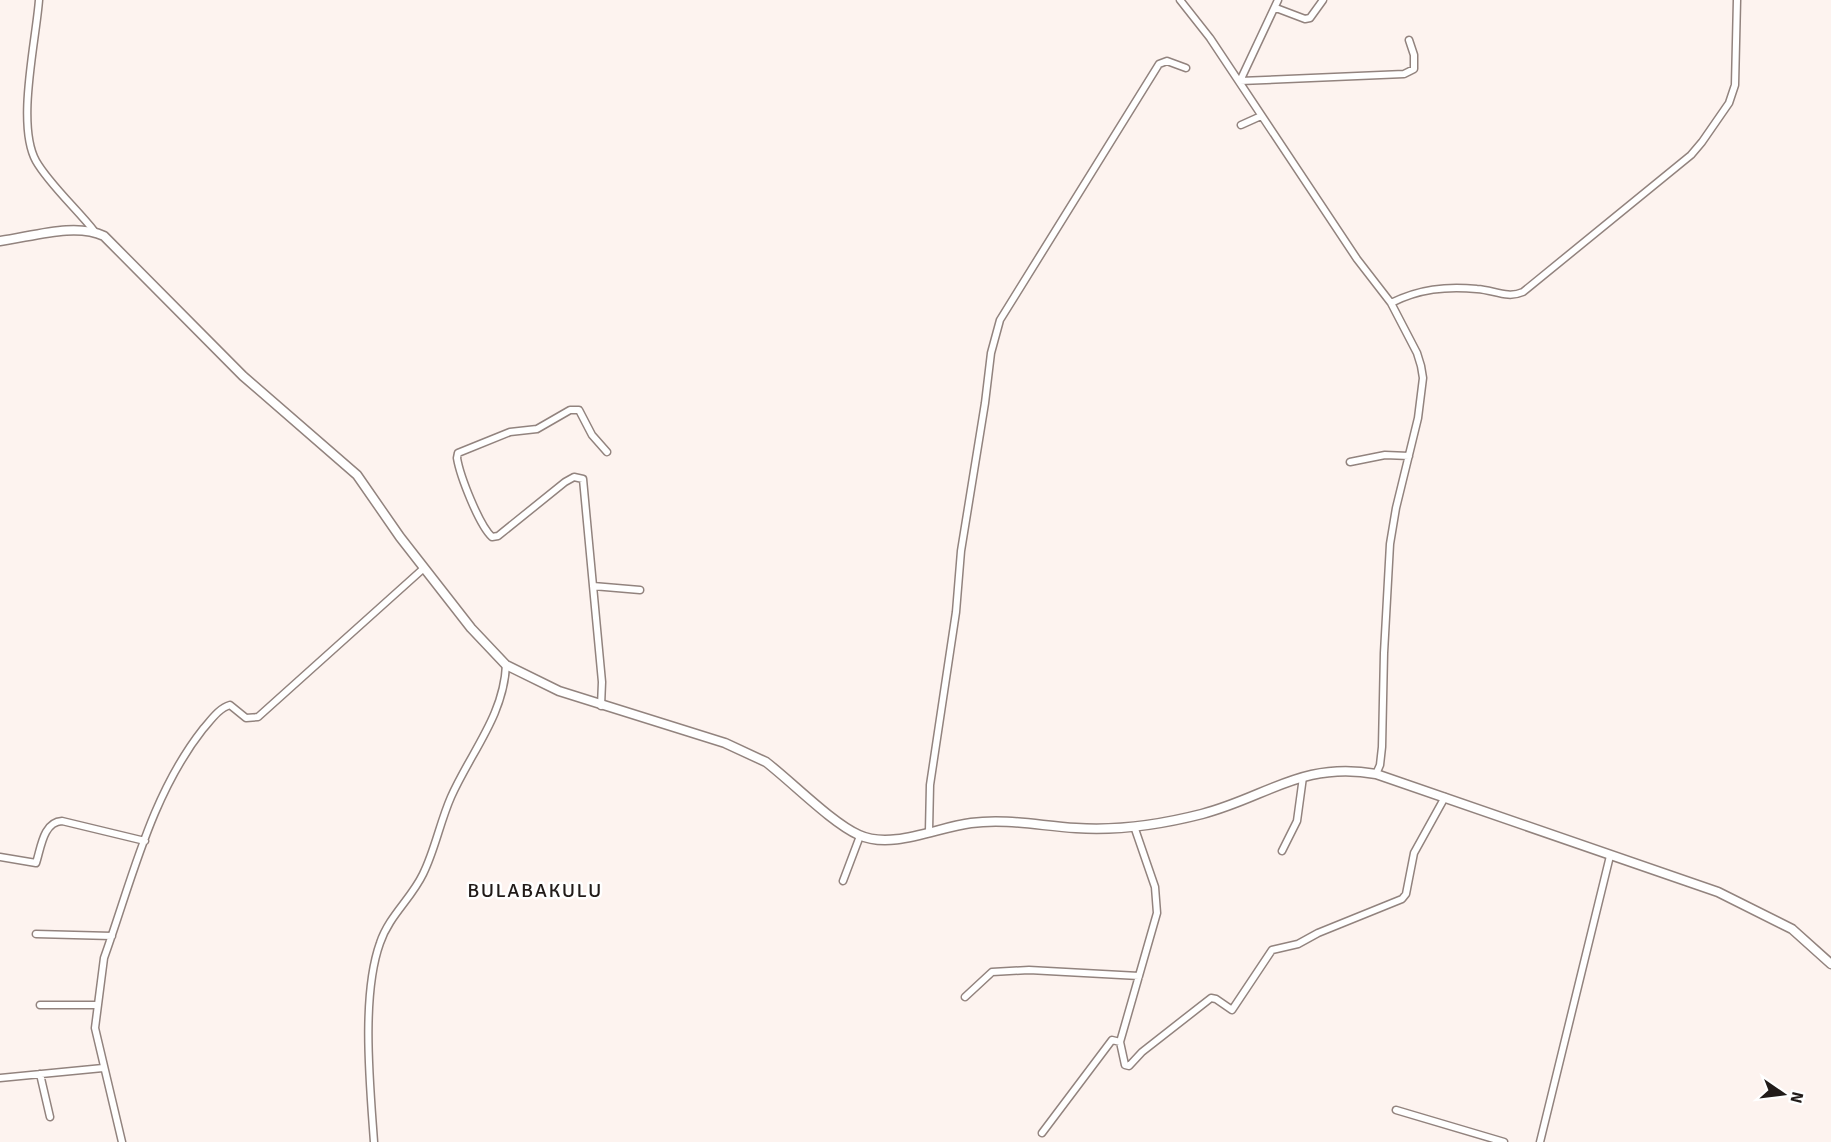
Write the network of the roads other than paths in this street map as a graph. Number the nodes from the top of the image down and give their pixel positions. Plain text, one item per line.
1 (39, 0) edge
2 (1180, 0) edge
3 (1278, 0) edge
4 (1323, 0) edge
5 (1737, 0) edge
6 (1276, 8) junction
7 (1409, 40) dead end
8 (1186, 68) dead end
9 (1240, 81) junction
10 (1261, 116) junction
11 (1241, 124) dead end
12 (95, 232) junction
13 (0, 241) edge
14 (1391, 303) junction
15 (607, 452) dead end
16 (1409, 456) junction
17 (1350, 462) dead end
18 (424, 568) junction
19 (593, 586) junction
20 (640, 590) dead end
21 (506, 664) junction
22 (601, 706) junction
23 (1376, 774) junction
24 (1302, 777) junction
25 (1445, 797) junction
26 (1135, 829) junction
27 (929, 831) junction
28 (860, 836) junction
29 (145, 841) junction
30 (1282, 852) dead end
31 (1610, 856) junction
32 (0, 858) edge
33 (843, 881) dead end
34 (36, 934) dead end
35 (112, 936) junction
36 (1831, 964) edge
37 (1139, 976) junction
38 (965, 997) dead end
39 (40, 1005) dead end
40 (98, 1005) junction
41 (1120, 1042) junction
42 (103, 1068) junction
43 (40, 1074) junction
44 (0, 1078) edge
45 (1396, 1110) dead end
46 (50, 1117) dead end
47 (1041, 1132) dead end
48 (122, 1142) edge
49 (374, 1142) edge
50 (1504, 1142) edge
51 (1540, 1142) edge

1 - 12 street
2 - 9 street
3 - 6 street
4 - 6 street
5 - 14 street
6 - 9 street
7 - 9 street
8 - 27 street
9 - 10 street
10 - 11 street
10 - 14 street
12 - 13 street
12 - 18 street
14 - 16 street
15 - 19 street
16 - 17 street
16 - 23 street
18 - 21 street
18 - 29 street
19 - 20 street
19 - 22 street
21 - 22 street
21 - 49 street
22 - 28 street
23 - 24 street
23 - 25 street
24 - 26 street
24 - 30 street
25 - 31 street
25 - 41 street
26 - 27 street
26 - 37 street
27 - 28 street
28 - 33 street
29 - 32 street
29 - 35 street
31 - 36 street
31 - 51 street
34 - 35 street
35 - 40 street
37 - 38 street
37 - 41 street
39 - 40 street
40 - 42 street
41 - 47 street
42 - 43 street
42 - 48 street
43 - 44 street
43 - 46 street
45 - 50 street

